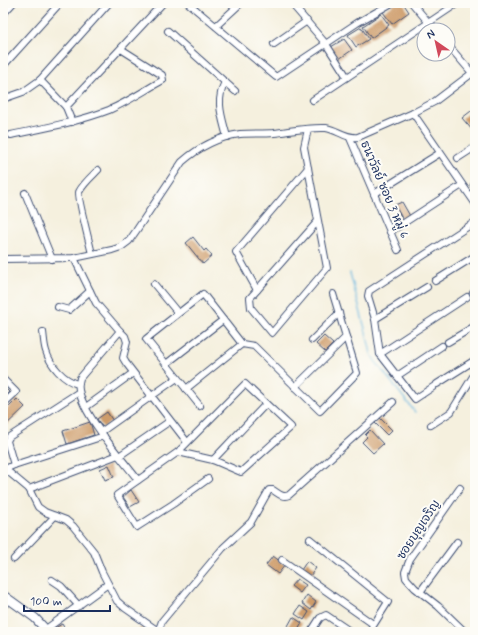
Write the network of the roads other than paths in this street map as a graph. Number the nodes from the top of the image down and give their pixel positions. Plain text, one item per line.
1 (13, 3) edge
2 (60, 3) edge
3 (109, 3) edge
4 (163, 3) edge
5 (188, 3) edge
6 (241, 3) edge
7 (392, 3) edge
8 (412, 3) edge
9 (458, 3) edge
10 (295, 4) edge
11 (3, 14) edge
12 (307, 21) junction
13 (428, 22) joint
14 (216, 26) junction
15 (416, 30) edge
16 (168, 32) dead end
17 (274, 44) dead end
18 (326, 44) junction
19 (121, 49) junction
20 (456, 54) edge
21 (3, 66) edge
22 (473, 72) edge
23 (347, 76) junction
24 (40, 80) junction
25 (225, 82) junction
26 (235, 91) dead end
27 (3, 99) edge
28 (312, 100) dead end
29 (66, 107) junction
30 (413, 114) junction
31 (72, 122) junction
32 (308, 128) junction
33 (11, 135) dead end
34 (227, 137) junction
35 (350, 138) junction
36 (475, 147) edge
37 (440, 153) junction
38 (458, 158) dead end
39 (308, 168) junction
40 (98, 170) dead end
41 (462, 185) junction
42 (25, 193) dead end
43 (374, 194) junction
44 (475, 203) edge
45 (318, 221) junction
46 (475, 222) edge
47 (390, 232) junction
48 (398, 250) dead end
49 (92, 254) junction
50 (475, 256) edge
51 (74, 258) junction
52 (3, 259) edge
53 (52, 259) junction
54 (435, 281) dead end
55 (154, 284) dead end
56 (427, 287) dead end
57 (257, 290) junction
58 (90, 291) junction
59 (333, 294) dead end
60 (467, 297) dead end
61 (58, 307) dead end
62 (339, 313) junction
63 (178, 314) junction
64 (375, 319) junction
65 (223, 320) junction
66 (475, 326) edge
67 (120, 331) junction
68 (43, 332) dead end
69 (346, 337) junction
70 (312, 340) dead end
71 (448, 342) dead end
72 (242, 344) junction
73 (442, 346) dead end
74 (380, 354) junction
75 (475, 360) edge
76 (166, 364) junction
77 (133, 373) junction
78 (475, 373) edge
79 (397, 376) junction
80 (177, 378) junction
81 (3, 379) edge
82 (78, 384) junction
83 (295, 387) junction
84 (186, 389) junction
85 (79, 392) junction
86 (151, 397) junction
87 (393, 402) dead end
88 (3, 404) edge
89 (266, 404) junction
90 (200, 406) dead end
91 (86, 407) junction
92 (170, 421) junction
93 (431, 425) dead end
94 (102, 434) junction
95 (188, 442) junction
96 (178, 452) junction
97 (119, 456) junction
98 (213, 460) junction
99 (14, 464) junction
100 (4, 469) edge
101 (208, 479) dead end
102 (138, 480) junction
103 (460, 488) dead end
104 (29, 489) junction
105 (55, 516) junction
106 (310, 539) dead end
107 (457, 542) dead end
108 (14, 559) dead end
109 (282, 560) dead end
110 (52, 580) dead end
111 (108, 584) junction
112 (420, 592) junction
113 (5, 600) edge
114 (79, 606) junction
115 (373, 624) junction
116 (47, 630) edge
117 (347, 631) edge
118 (158, 632) edge
119 (311, 632) edge
120 (368, 632) edge
121 (465, 632) edge

1 - 11 street
2 - 21 street
3 - 24 street
4 - 19 street
5 - 14 street
6 - 14 street
7 - 18 street
8 - 13 street
9 - 13 street
10 - 12 street
12 - 17 street
12 - 18 street
14 - 18 street
15 - 23 street
16 - 25 street
18 - 23 street
19 - 29 street
19 - 31 street
20 - 22 street
22 - 30 street
23 - 28 street
24 - 27 street
24 - 29 street
25 - 26 street
25 - 34 street
29 - 31 street
30 - 35 street
30 - 37 street
31 - 33 street
32 - 34 street
32 - 35 street
32 - 39 street
34 - 49 street
35 - 43 street, ธนาวัลย์ ซอย 3 หมู่ 6
36 - 38 street
37 - 41 street
37 - 43 street
39 - 45 street
39 - 57 street
40 - 49 street
41 - 44 street
41 - 47 street
42 - 53 street
43 - 47 street, ธนาวัลย์ ซอย 3 หมู่ 6
45 - 57 street
45 - 57 street
46 - 64 street
47 - 48 street, ธนาวัลย์ ซอย 3 หมู่ 6
49 - 51 street
50 - 54 street
51 - 53 street
51 - 58 street
52 - 53 street
55 - 63 street
56 - 64 street
58 - 61 street
58 - 67 street
59 - 62 street
60 - 74 street
62 - 69 street
62 - 70 street
63 - 65 street
63 - 76 street
64 - 74 street
65 - 72 street
65 - 76 street
66 - 71 street
67 - 77 street
67 - 82 street
68 - 82 street
69 - 83 street
69 - 83 street
72 - 83 street
72 - 84 street
73 - 79 street
74 - 79 street
75 - 79 street
76 - 80 street
77 - 86 street
77 - 91 street
78 - 93 street
80 - 84 street
80 - 86 street
81 - 88 street
82 - 85 street
84 - 90 street
85 - 91 street
85 - 99 street
86 - 92 street
86 - 94 street
87 - 118 street
89 - 95 street
89 - 98 street
89 - 98 street
91 - 94 street
92 - 95 street
92 - 97 street
94 - 97 street
94 - 99 street
95 - 96 street
96 - 98 street
96 - 102 street
97 - 102 street
97 - 104 street
99 - 100 street
100 - 104 street
101 - 102 street
103 - 112 street, ซอยบุญเจริญ
104 - 105 street
105 - 108 street
105 - 111 street
106 - 115 street
107 - 112 street
109 - 115 street
110 - 114 street
111 - 114 street
111 - 118 street
112 - 121 street, ซอยบุญเจริญ
113 - 116 street
114 - 116 street
115 - 120 street
117 - 119 street

